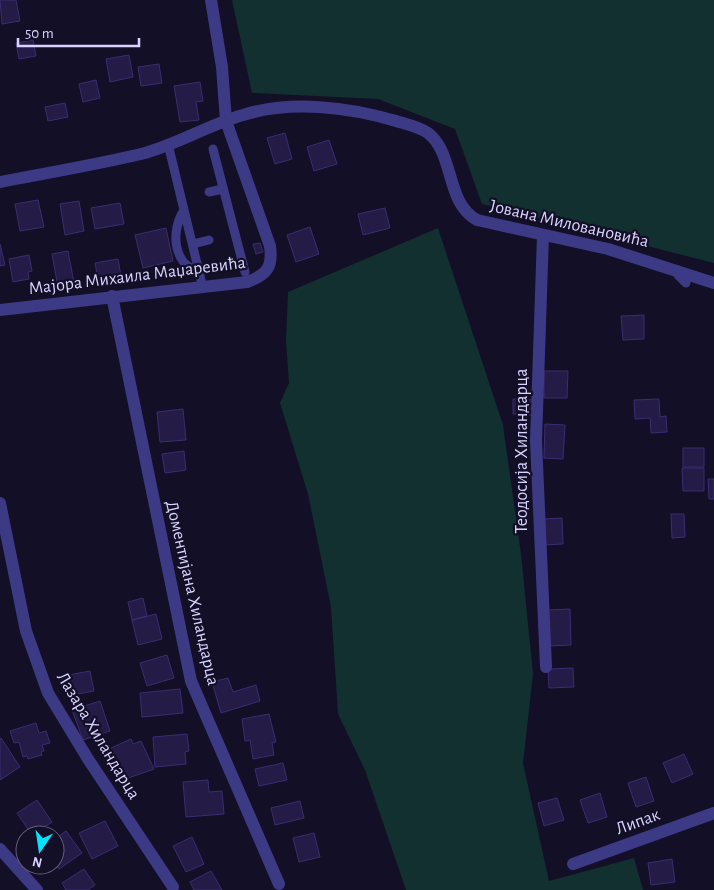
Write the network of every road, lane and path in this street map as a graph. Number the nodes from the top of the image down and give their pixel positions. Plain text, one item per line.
1 (211, 0) edge
2 (226, 121) junction
3 (168, 144) junction
4 (213, 149) dead end
5 (0, 182) edge
6 (223, 189) junction
7 (209, 192) dead end
8 (184, 210) junction
9 (543, 235) junction
10 (209, 240) dead end
11 (193, 244) junction
12 (678, 270) junction
13 (245, 272) dead end
14 (686, 283) dead end
15 (714, 284) edge
16 (112, 296) junction
17 (0, 310) edge
18 (0, 503) edge
19 (546, 667) dead end
20 (714, 813) edge
21 (0, 849) edge
22 (573, 864) dead end
23 (280, 884) dead end
24 (173, 887) dead end
25 (37, 890) edge

1 - 2 street
2 - 3 street, Јована Миловановића
2 - 9 street, Јована Миловановића
2 - 16 street, Мајора Михаила Маџаревића
3 - 5 street, Јована Миловановића
3 - 8 lane
4 - 6 lane
6 - 7 lane
6 - 13 lane
8 - 11 lane
8 - 11 lane
9 - 12 street, Јована Миловановића
9 - 19 street, Теодосија Хиландарца
10 - 11 lane
12 - 14 lane
12 - 15 street, Јована Миловановића
16 - 17 street, Мајора Михаила Маџаревића
16 - 23 street, Доментијана Хиландарца
18 - 24 street, Лазара Хиландарца
20 - 22 street, Липак
21 - 25 street

